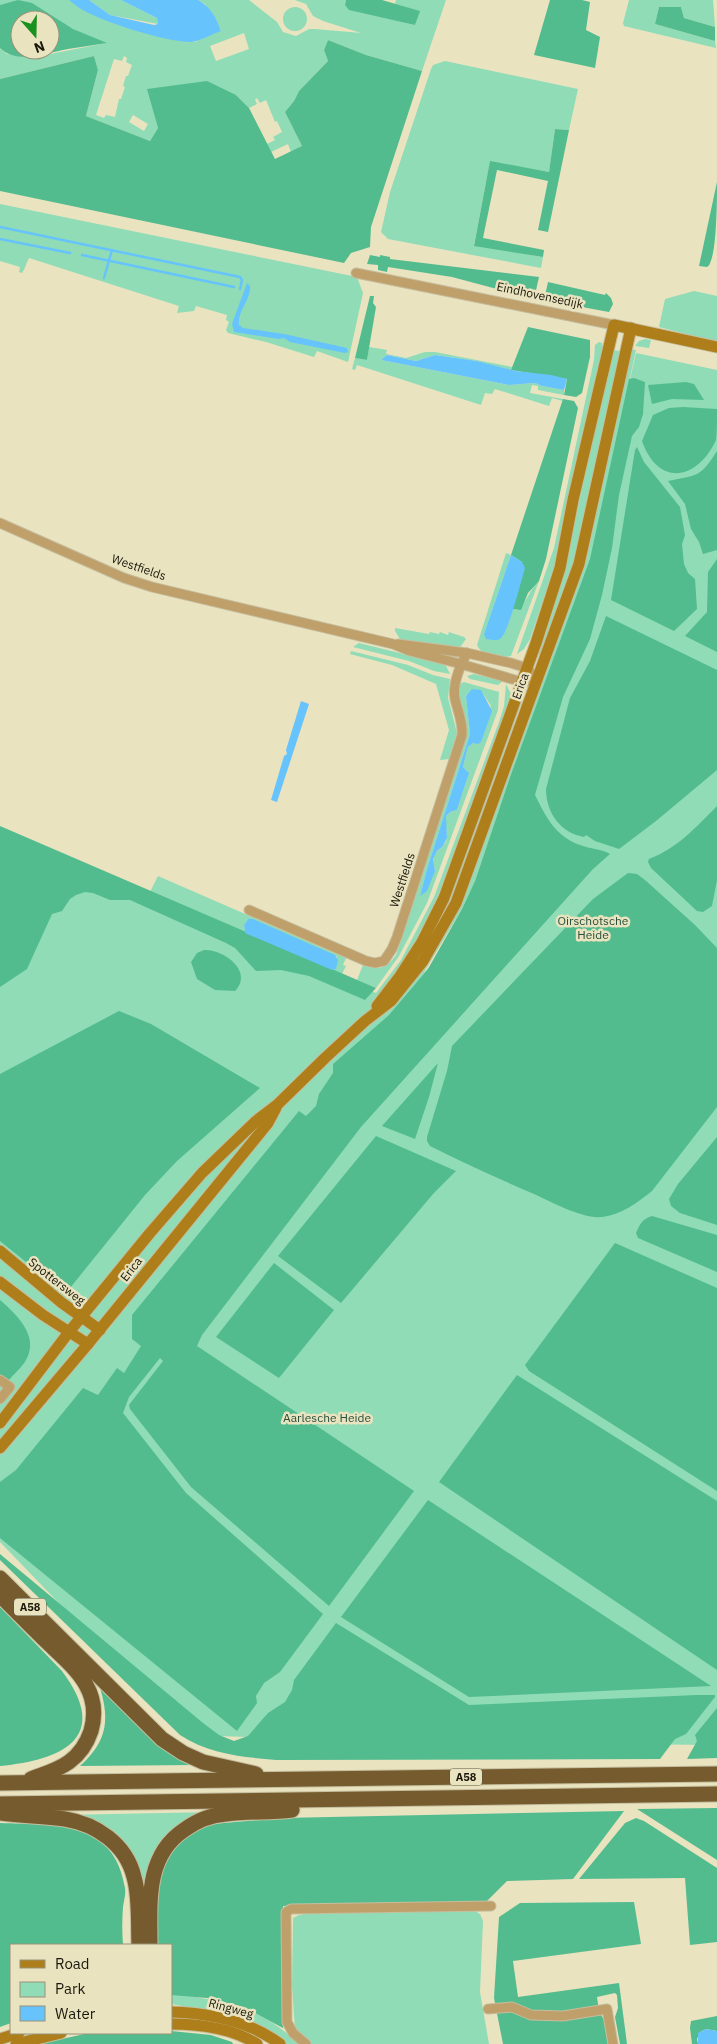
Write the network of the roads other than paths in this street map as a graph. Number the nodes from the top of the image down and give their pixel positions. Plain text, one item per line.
1 (356, 273) dead end
2 (614, 325) junction
3 (631, 328) junction
4 (717, 347) edge
5 (0, 523) edge
6 (393, 644) junction
7 (467, 653) junction
8 (461, 664) junction
9 (526, 668) junction
10 (537, 680) junction
11 (522, 682) junction
12 (249, 910) dead end
13 (365, 1021) junction
14 (278, 1104) junction
15 (0, 1251) edge
16 (0, 1282) edge
17 (82, 1317) junction
18 (100, 1330) junction
19 (69, 1332) junction
20 (88, 1344) junction
21 (0, 1380) edge
22 (0, 1399) edge
23 (0, 1423) edge
24 (0, 1448) edge
25 (0, 1578) edge
26 (0, 1595) edge
27 (717, 1774) edge
28 (280, 1780) junction
29 (0, 1783) edge
30 (23, 1783) junction
31 (717, 1794) edge
32 (358, 1800) junction
33 (0, 1804) edge
34 (0, 1812) edge
35 (491, 1906) dead end
36 (139, 1944) edge
37 (150, 1944) edge
38 (488, 2009) dead end
39 (172, 2012) edge
40 (172, 2024) edge
41 (16, 2034) edge
42 (56, 2034) edge
43 (0, 2039) edge
44 (16, 2044) edge
45 (257, 2044) edge
46 (280, 2044) edge
47 (306, 2044) edge
48 (613, 2044) edge

1 - 2 street, Eindhovensedijk
2 - 3 street, Eindhovensedijk
2 - 9 street, Erica
3 - 4 street, Eindhovensedijk
3 - 10 street, Erica
5 - 6 street, Westfields
6 - 7 street, Westfields
6 - 8 street, Westfields
7 - 8 street, Westfields
7 - 9 street, Westfields
8 - 11 street, Westfields
8 - 12 street, Westfields
9 - 10 street
9 - 11 street, Erica
10 - 11 street, Westfields
10 - 13 street, Erica
11 - 13 street, Erica
13 - 14 street, Erica
14 - 17 street, Erica
14 - 18 street, Erica
15 - 17 street, Spottersweg
16 - 19 street
17 - 18 street, Spottersweg
17 - 19 street, Erica
18 - 20 street, Erica
19 - 20 street
19 - 23 street, Erica
20 - 24 street, Erica
21 - 22 street
25 - 28 highway, A58
26 - 30 highway, A58
27 - 28 highway, A58
28 - 30 highway, A58
29 - 30 highway, A58
31 - 32 highway, A58
32 - 33 highway, A58
32 - 37 highway, A58
34 - 36 highway
35 - 47 street
38 - 48 street
39 - 46 street, Ringweg
40 - 45 street, Ringweg
41 - 43 street
42 - 44 street

